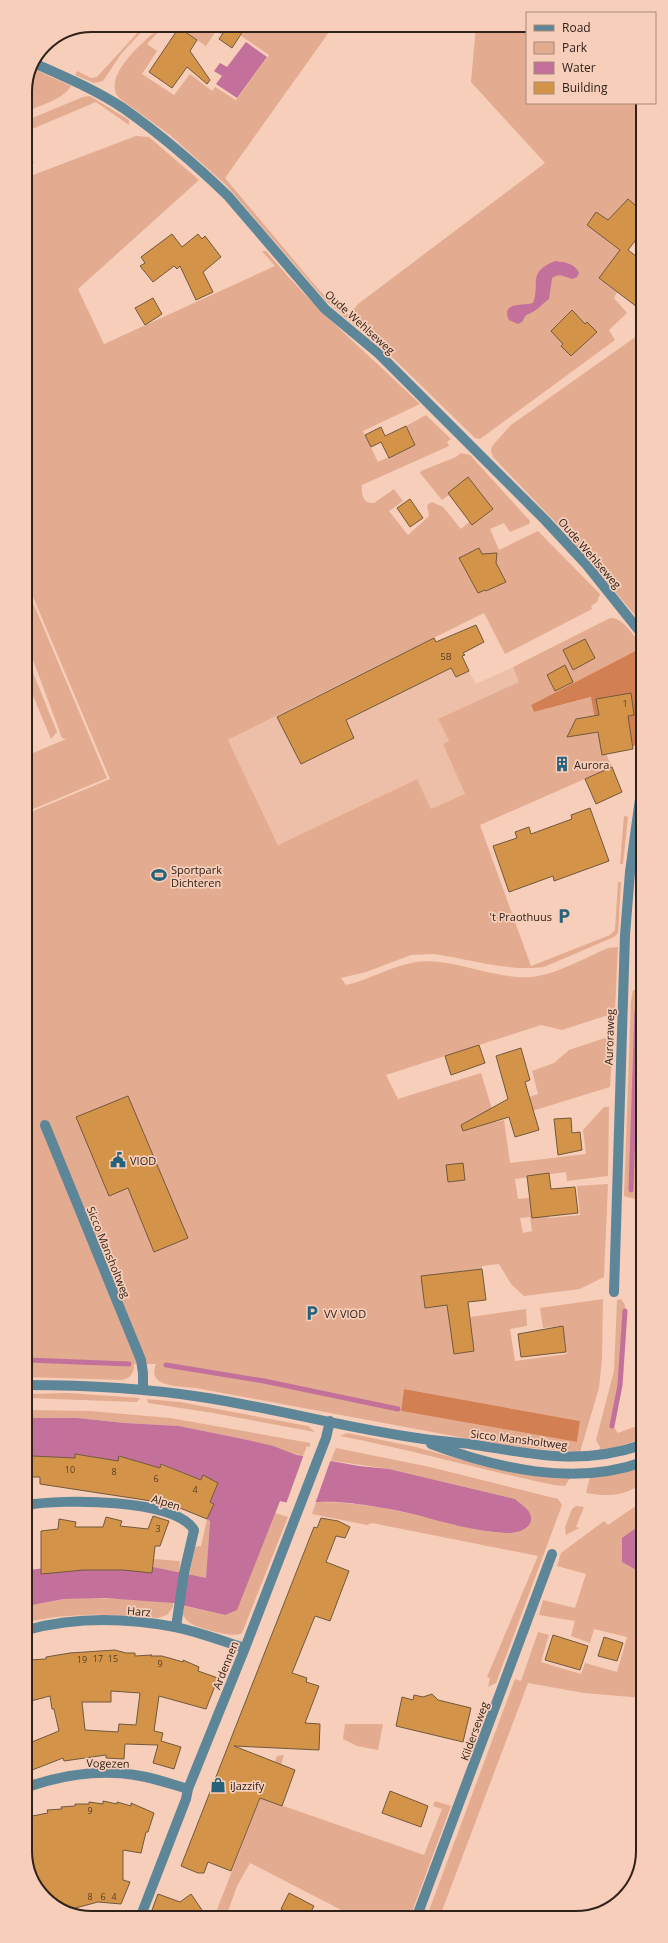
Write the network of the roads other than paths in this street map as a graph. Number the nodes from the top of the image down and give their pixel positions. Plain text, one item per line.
1 (39, 65) edge
2 (636, 626) edge
3 (636, 828) edge
4 (45, 1125) dead end
5 (614, 1292) dead end
6 (32, 1385) edge
7 (143, 1389) junction
8 (330, 1421) junction
9 (416, 1438) junction
10 (636, 1447) edge
11 (636, 1464) edge
12 (32, 1504) edge
13 (552, 1554) dead end
14 (176, 1627) junction
15 (32, 1629) edge
16 (246, 1648) junction
17 (32, 1786) edge
18 (188, 1789) junction
19 (143, 1911) edge
20 (419, 1911) edge

1 - 2 street, Oude Wehlseweg
3 - 5 street, Auroraweg
4 - 7 street, Sicco Mansholtweg
6 - 7 street, Sicco Mansholtweg
7 - 8 street, Sicco Mansholtweg
8 - 9 street, Sicco Mansholtweg
8 - 16 street, Ardennen
9 - 10 street, Sicco Mansholtweg
9 - 11 street, Sicco Mansholtweg
12 - 14 street, Alpen
13 - 20 street, Kilderseweg
14 - 15 street, Harz
14 - 16 street, Harz
16 - 18 street, Ardennen
17 - 18 street, Vogezen
18 - 19 street, Ardennen

